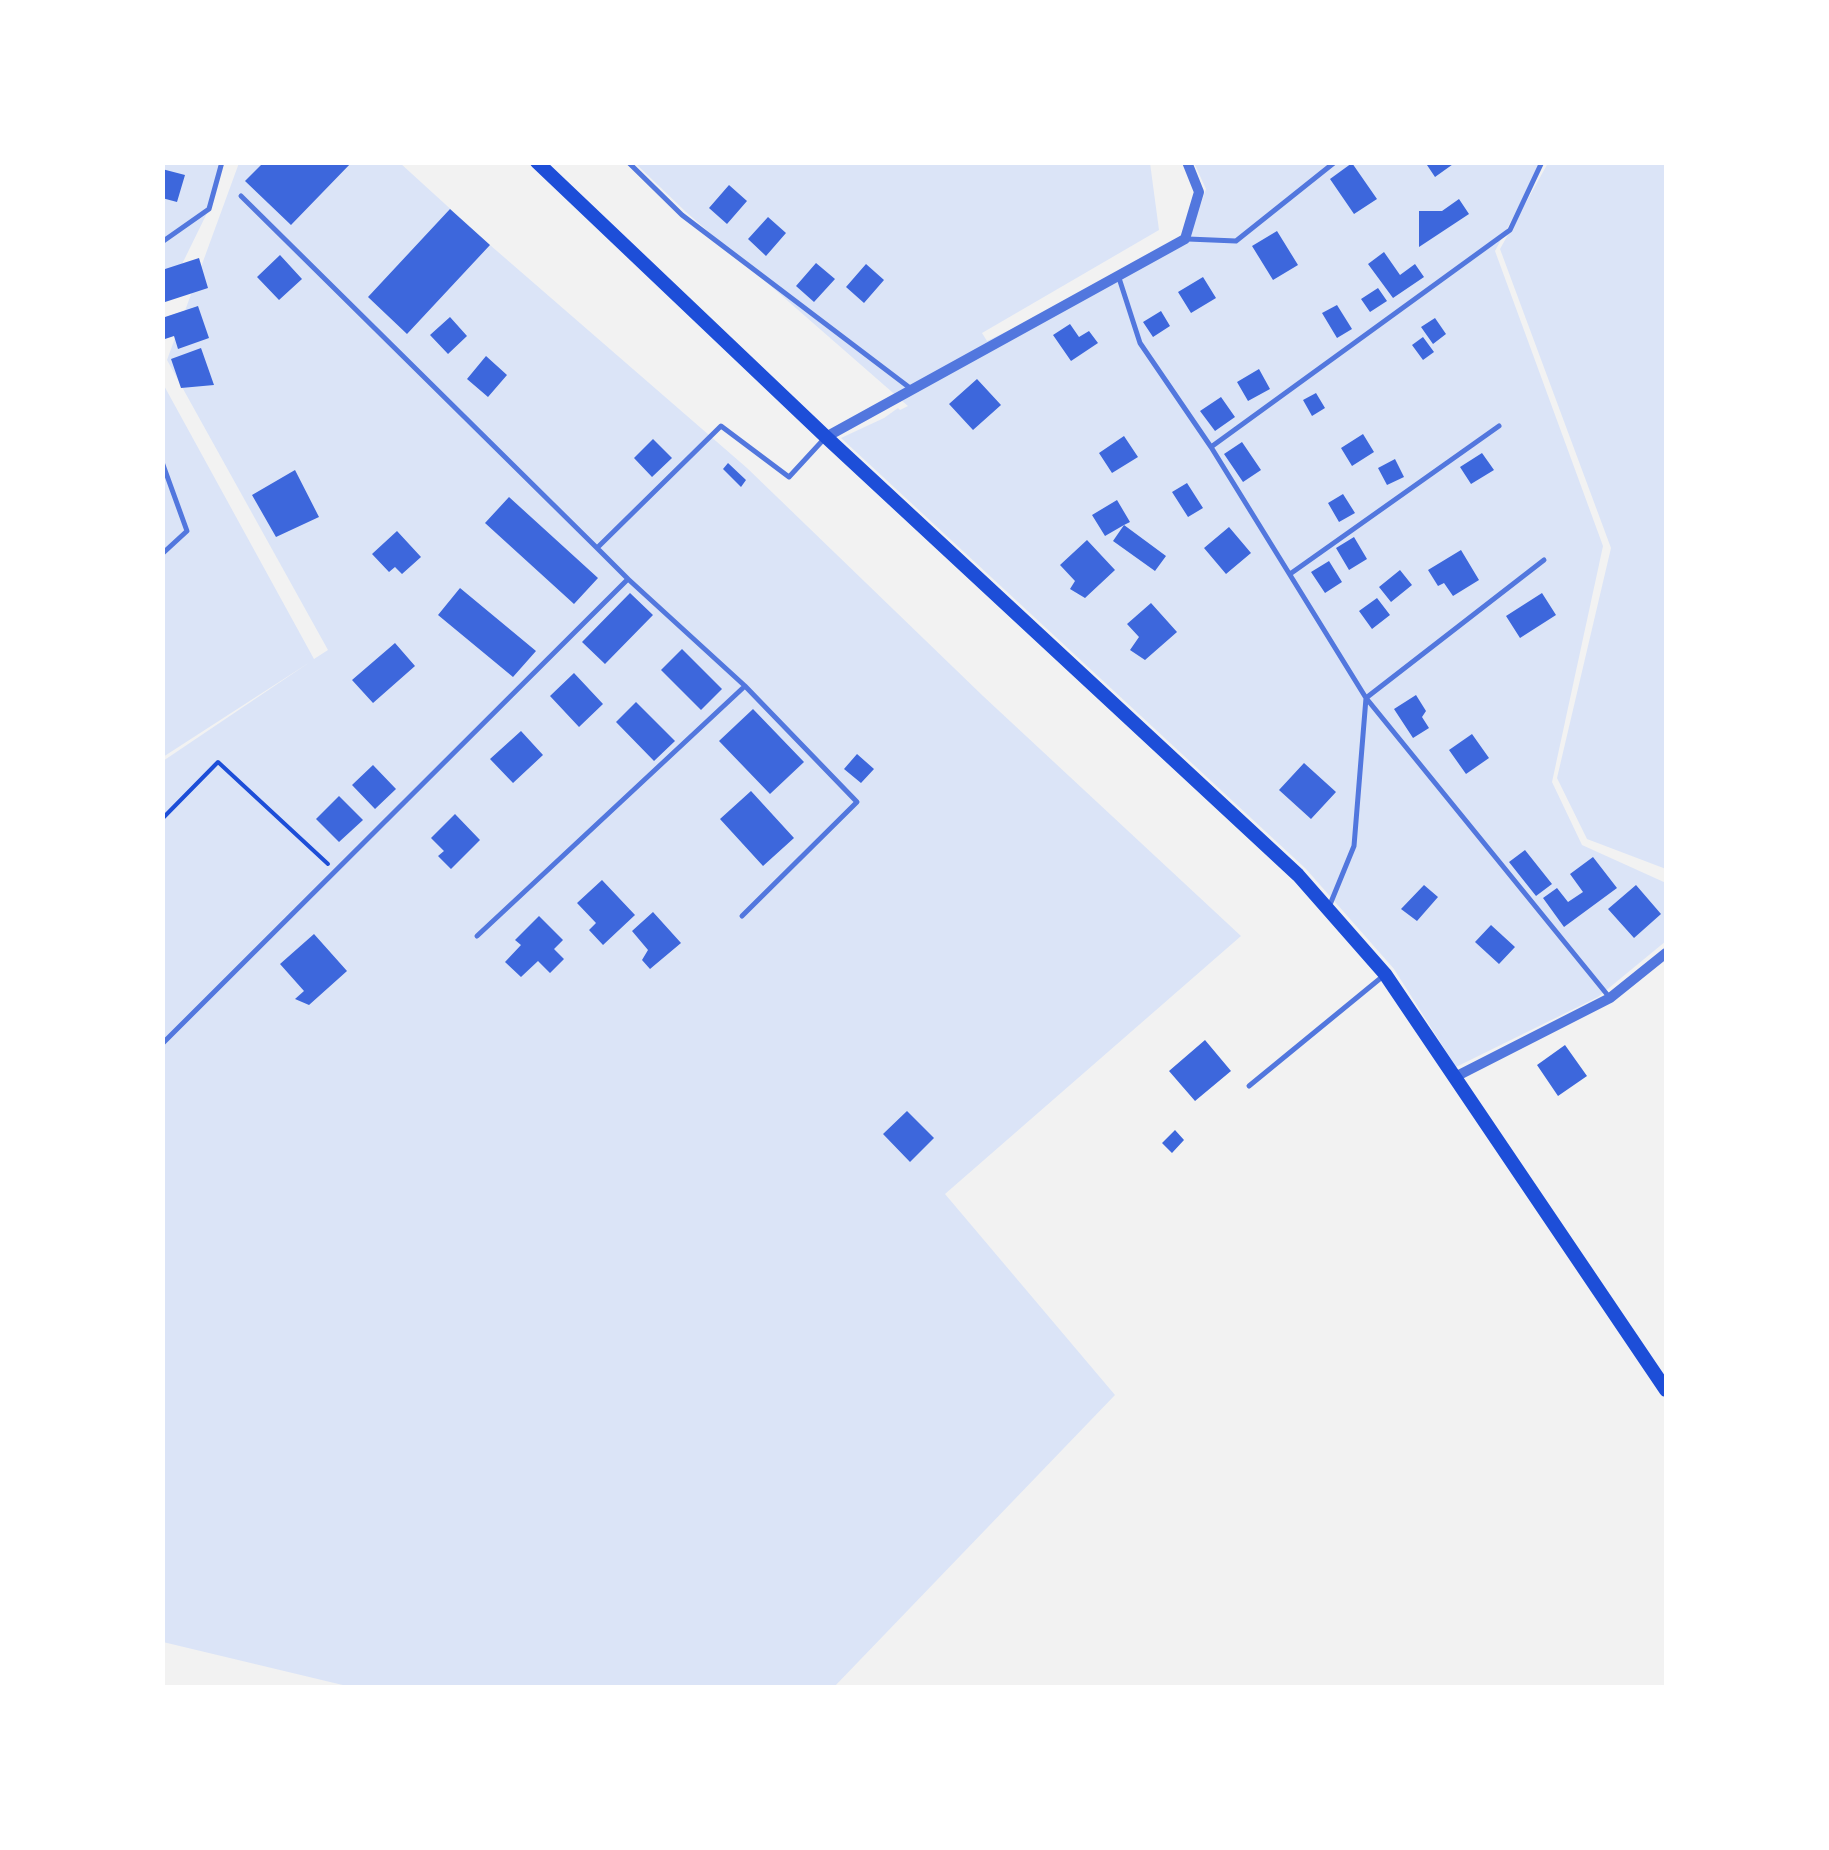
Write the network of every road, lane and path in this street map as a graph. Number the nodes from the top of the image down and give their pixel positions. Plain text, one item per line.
1 (222, 162) edge
2 (537, 162) edge
3 (628, 162) edge
4 (1186, 162) edge
5 (1335, 162) edge
6 (1542, 162) edge
7 (242, 196) dead end
8 (1185, 238) junction
9 (162, 242) edge
10 (1118, 275) junction
11 (911, 389) junction
12 (1499, 426) dead end
13 (826, 437) junction
14 (1211, 447) junction
15 (162, 462) edge
16 (597, 548) junction
17 (162, 554) edge
18 (1544, 560) dead end
19 (1290, 574) junction
20 (628, 579) junction
21 (745, 686) junction
22 (1366, 698) junction
23 (162, 819) edge
24 (336, 871) junction
25 (1328, 908) junction
26 (742, 916) dead end
27 (477, 936) dead end
28 (1666, 953) edge
29 (1385, 974) junction
30 (1610, 998) junction
31 (162, 1044) edge
32 (1455, 1077) junction
33 (1248, 1086) dead end
34 (1666, 1390) edge

1 - 9 lane
2 - 13 main road
3 - 11 lane
4 - 8 street
5 - 8 lane
6 - 14 lane
7 - 16 lane
8 - 10 street
10 - 11 street
10 - 14 lane
11 - 13 street
12 - 19 lane
13 - 16 lane
13 - 25 main road
14 - 19 lane
15 - 17 lane
16 - 20 lane
18 - 22 lane
19 - 22 lane
20 - 21 lane
20 - 24 lane
21 - 26 lane
21 - 27 lane
22 - 25 lane
22 - 30 lane
23 - 24 path
24 - 31 lane
25 - 29 main road
28 - 30 street
29 - 32 main road
29 - 33 lane
30 - 32 street
32 - 34 main road

